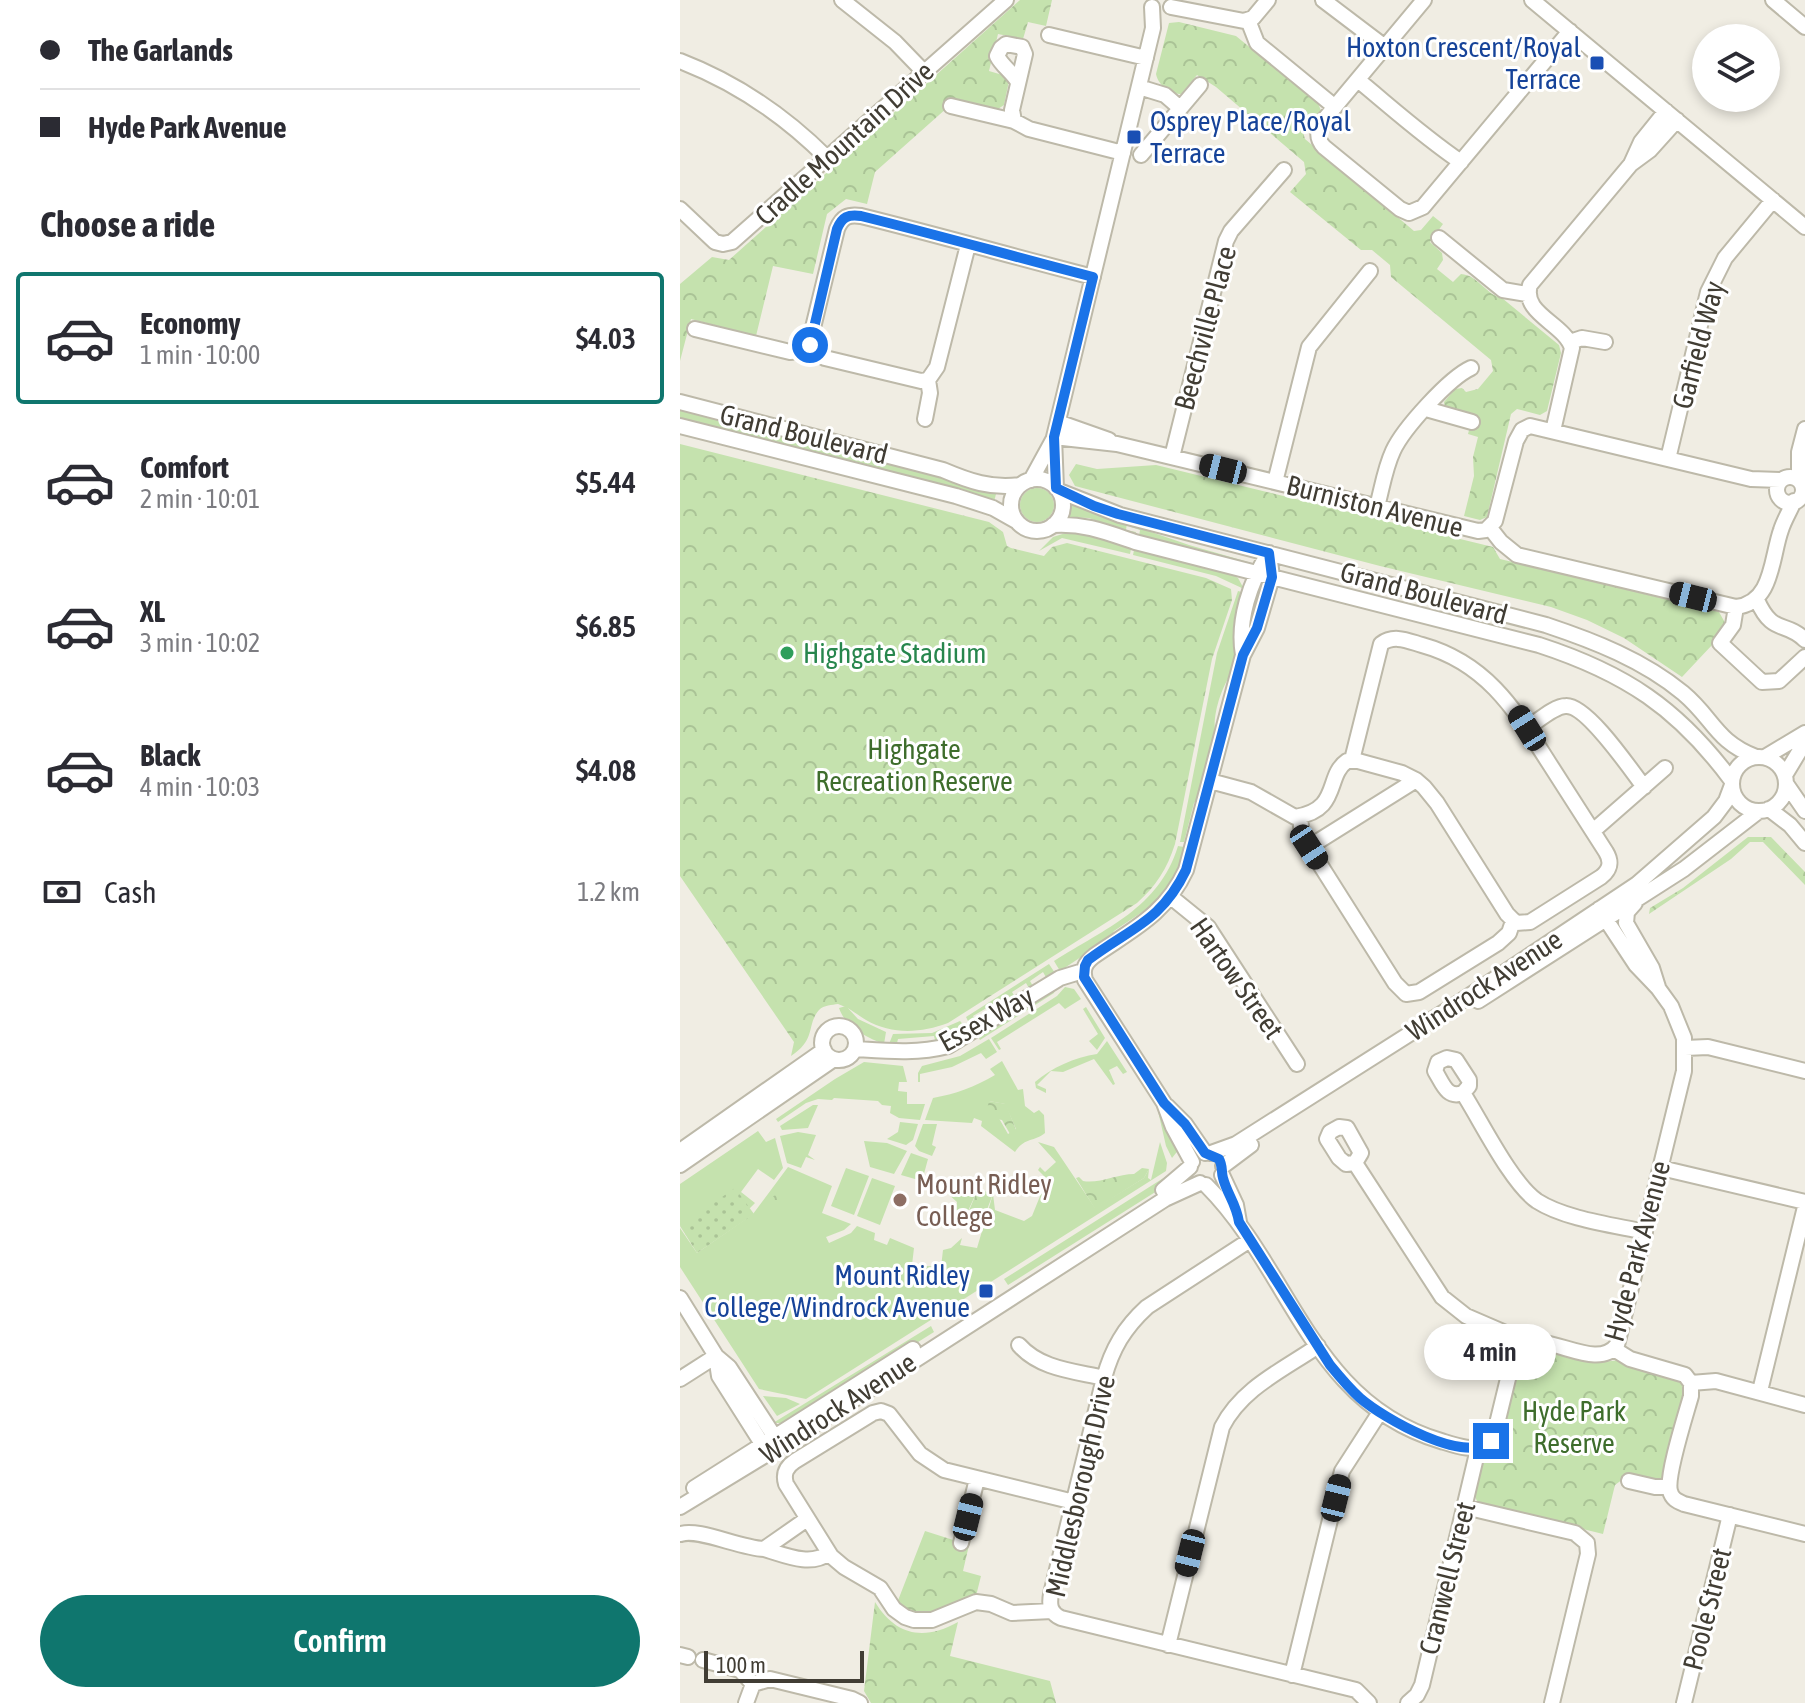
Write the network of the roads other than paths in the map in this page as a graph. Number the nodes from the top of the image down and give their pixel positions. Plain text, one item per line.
1 (842, 0) edge
2 (1006, 0) edge
3 (1268, 0) edge
4 (1323, 0) edge
5 (1424, 0) edge
6 (1532, 0) edge
7 (1773, 0) edge
8 (1162, 3) edge
9 (1248, 20) junction
10 (1805, 27) edge
11 (1570, 31) junction
12 (1049, 35) dead end
13 (1385, 47) junction
14 (1146, 58) junction
15 (680, 61) edge
16 (924, 72) junction
17 (1358, 80) junction
18 (1018, 82) dead end
19 (1200, 85) dead end
20 (1139, 87) junction
21 (951, 106) dead end
22 (1335, 107) junction
23 (1180, 108) junction
24 (1672, 116) junction
25 (1014, 121) junction
26 (1123, 153) junction
27 (1141, 155) dead end
28 (827, 158) junction
29 (1461, 162) junction
30 (1284, 170) dead end
31 (1773, 200) junction
32 (680, 209) edge
33 (1805, 227) edge
34 (1439, 238) dead end
35 (968, 245) junction
36 (1462, 256) junction
37 (1451, 268) dead end
38 (1370, 271) dead end
39 (1093, 277) junction
40 (1527, 294) junction
41 (695, 329) dead end
42 (1570, 342) junction
43 (1605, 342) dead end
44 (812, 350) junction
45 (1471, 368) dead end
46 (928, 380) junction
47 (680, 402) edge
48 (1426, 409) junction
49 (925, 419) dead end
50 (1058, 422) junction
51 (1472, 422) dead end
52 (680, 426) edge
53 (1805, 429) edge
54 (1553, 431) junction
55 (1054, 437) junction
56 (1117, 444) junction
57 (1172, 457) junction
58 (1668, 459) junction
59 (1025, 482) junction
60 (1275, 482) junction
61 (1058, 489) junction
62 (1793, 489) edge
63 (1377, 507) junction
64 (1016, 521) junction
65 (1053, 525) junction
66 (1490, 528) junction
67 (1269, 553) junction
68 (1255, 572) junction
69 (1272, 577) junction
70 (1757, 600) junction
71 (1736, 607) junction
72 (1805, 640) edge
73 (1243, 655) junction
74 (1805, 657) edge
75 (1527, 728) junction
76 (1805, 733) edge
77 (1805, 742) edge
78 (1761, 757) junction
79 (1352, 760) junction
80 (1665, 768) dead end
81 (1416, 780) junction
82 (1786, 780) junction
83 (1210, 781) junction
84 (1732, 783) junction
85 (1644, 787) junction
86 (1764, 810) junction
87 (1805, 811) edge
88 (1300, 816) junction
89 (1593, 831) junction
90 (1805, 843) edge
91 (1309, 847) junction
92 (1643, 895) junction
93 (1171, 897) junction
94 (1602, 914) junction
95 (1513, 921) junction
96 (1083, 971) junction
97 (1658, 988) junction
98 (855, 1043) junction
99 (1685, 1048) junction
100 (829, 1054) junction
101 (1297, 1064) dead end
102 (1805, 1071) edge
103 (1463, 1093) dead end
104 (1164, 1103) junction
105 (680, 1151) edge
106 (1208, 1153) junction
107 (1355, 1163) dead end
108 (680, 1165) edge
109 (1191, 1165) junction
110 (1661, 1168) junction
111 (1222, 1171) junction
112 (1203, 1184) junction
113 (1805, 1205) edge
114 (1239, 1222) junction
115 (1645, 1232) junction
116 (1250, 1240) junction
117 (680, 1298) edge
118 (1520, 1344) junction
119 (1019, 1345) dead end
120 (1318, 1346) junction
121 (1614, 1349) junction
122 (716, 1356) junction
123 (1104, 1378) junction
124 (680, 1379) edge
125 (1691, 1383) junction
126 (1760, 1391) junction
127 (1805, 1405) edge
128 (1380, 1412) junction
129 (771, 1445) junction
130 (1478, 1449) junction
131 (977, 1479) junction
132 (1629, 1481) dead end
133 (1669, 1487) junction
134 (680, 1497) edge
135 (1074, 1502) junction
136 (680, 1507) edge
137 (1465, 1507) junction
138 (1730, 1515) junction
139 (807, 1519) junction
140 (681, 1534) edge
141 (1805, 1534) edge
142 (961, 1543) dead end
143 (764, 1549) junction
144 (829, 1553) junction
145 (1052, 1611) junction
146 (1168, 1645) junction
147 (703, 1660) dead end
148 (1292, 1675) junction
149 (753, 1684) junction
150 (1415, 1702) edge
151 (746, 1703) edge
152 (860, 1703) edge
153 (1369, 1703) edge
154 (1552, 1703) edge
155 (1684, 1703) edge

1 - 16 street
2 - 16 street, Cradle Mountain Drive
3 - 9 street
4 - 13 street
5 - 13 street
6 - 11 street
7 - 10 street
8 - 9 street
8 - 14 street
9 - 22 street
11 - 24 street
11 - 29 street
12 - 14 street
13 - 17 street
14 - 20 street
15 - 28 street
16 - 28 street, Cradle Mountain Drive
17 - 22 street
17 - 29 street
18 - 25 street
19 - 23 street
20 - 23 street
20 - 26 street
21 - 25 street
22 - 29 street
23 - 27 street
24 - 31 street
24 - 40 street
25 - 26 street
26 - 39 street
28 - 32 street, Cradle Mountain Drive
30 - 57 street, Beechville Place
31 - 33 street
31 - 58 street, Garfield Way
34 - 36 street
35 - 39 street
35 - 44 street
35 - 46 street
36 - 37 street
36 - 40 street
38 - 60 street
39 - 50 street
40 - 42 street
41 - 44 street
42 - 43 street
42 - 54 street
44 - 46 street
45 - 48 street
46 - 49 street
47 - 59 street, Grand Boulevard
48 - 51 street
48 - 63 street
50 - 55 street
50 - 56 street, Burniston Avenue
52 - 64 street, Grand Boulevard
53 - 62 street
54 - 58 street, Burniston Avenue
54 - 66 street, Burniston Avenue
55 - 56 street, Burniston Avenue
55 - 59 street
55 - 61 street
56 - 57 street, Burniston Avenue
57 - 60 street, Burniston Avenue
58 - 62 street, Burniston Avenue
59 - 61 street
59 - 64 street
60 - 63 street, Burniston Avenue
61 - 65 street
61 - 67 street, Grand Boulevard
62 - 70 street
63 - 66 street, Burniston Avenue
64 - 65 street
65 - 68 street, Grand Boulevard
66 - 71 street
67 - 68 street
67 - 69 street
67 - 78 street, Grand Boulevard
68 - 69 street, Grand Boulevard
68 - 73 street
69 - 73 street
69 - 84 street, Grand Boulevard
70 - 71 street
70 - 72 street
71 - 74 street
73 - 83 street
75 - 79 street
75 - 85 street
75 - 89 street
76 - 78 street
77 - 82 street
78 - 82 street
78 - 84 street
79 - 81 street
79 - 88 street
80 - 85 street
81 - 91 street
81 - 95 street
82 - 86 street
82 - 87 street
83 - 88 street
83 - 93 street
84 - 86 street
84 - 94 street, Windrock Avenue
85 - 89 street
86 - 90 street
86 - 92 street, Windrock Avenue
88 - 91 street
89 - 95 street
91 - 95 street
92 - 94 street, Windrock Avenue
92 - 97 street, Hyde Park Avenue
93 - 96 street
93 - 101 street, Hartow Street
94 - 97 street, Hyde Park Avenue
94 - 106 street, Windrock Avenue
94 - 111 street, Windrock Avenue
96 - 98 street, Essex Way
96 - 104 street
97 - 99 street, Hyde Park Avenue
98 - 100 street, Essex Way
98 - 100 street, Essex Way
99 - 102 street
99 - 110 street, Hyde Park Avenue
100 - 105 street, Essex Way
100 - 108 street, Essex Way
103 - 115 street
104 - 106 street
104 - 109 street
106 - 109 street
106 - 111 street
107 - 118 street
109 - 112 street
109 - 129 street, Windrock Avenue
110 - 113 street
110 - 115 street, Hyde Park Avenue
111 - 112 street
111 - 114 street
112 - 114 street
112 - 129 street, Windrock Avenue
113 - 126 street
114 - 116 street
115 - 121 street, Hyde Park Avenue
116 - 120 street
116 - 123 street, Middlesborough Drive
117 - 122 street
118 - 121 street, Hyde Park Avenue
118 - 130 street
119 - 123 street
120 - 128 street
120 - 146 street
121 - 125 street
122 - 124 street
122 - 129 street
123 - 135 street, Middlesborough Drive
125 - 126 street
125 - 133 street
126 - 127 street
128 - 130 street
128 - 148 street
129 - 134 street, Windrock Avenue
129 - 136 street, Windrock Avenue
130 - 137 street, Cranwell Street
131 - 135 street
131 - 139 street
131 - 142 street
132 - 133 street
133 - 138 street
135 - 145 street, Middlesborough Drive
137 - 150 street, Cranwell Street
137 - 154 street
138 - 141 street
138 - 155 street, Poole Street
139 - 143 street
139 - 144 street
140 - 143 street
143 - 144 street
144 - 145 street
145 - 146 street, Middlesborough Drive
146 - 148 street, Middlesborough Drive
147 - 149 street
148 - 153 street, Middlesborough Drive
149 - 151 street
149 - 152 street

